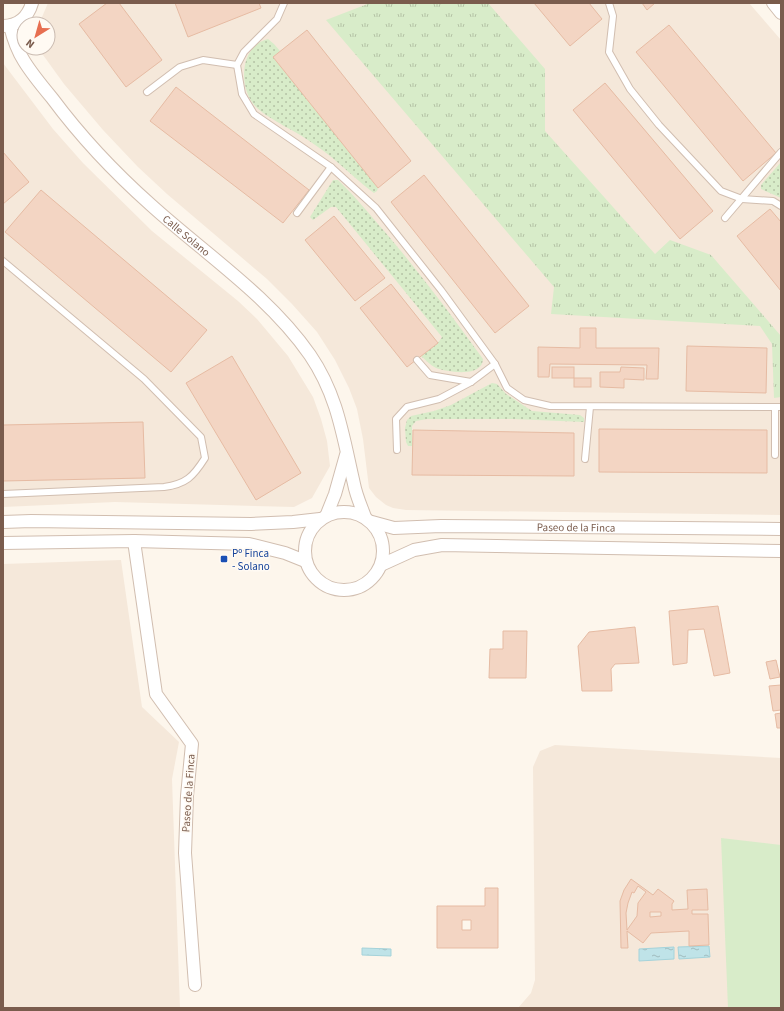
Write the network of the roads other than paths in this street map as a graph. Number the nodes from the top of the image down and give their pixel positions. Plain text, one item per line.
1 (32, 3) edge
2 (284, 3) edge
3 (609, 3) edge
4 (773, 3) edge
5 (781, 13) edge
6 (6, 26) edge
7 (237, 65) junction
8 (147, 92) dead end
9 (781, 152) edge
10 (331, 167) junction
11 (742, 199) junction
12 (781, 206) edge
13 (297, 213) dead end
14 (725, 218) dead end
15 (3, 261) edge
16 (417, 360) dead end
17 (494, 364) junction
18 (471, 382) junction
19 (590, 406) junction
20 (778, 408) edge
21 (397, 450) dead end
22 (347, 452) junction
23 (775, 455) dead end
24 (585, 459) dead end
25 (3, 494) edge
26 (324, 517) junction
27 (368, 519) junction
28 (3, 522) edge
29 (781, 529) edge
30 (134, 541) junction
31 (3, 543) edge
32 (781, 551) edge
33 (305, 561) junction
34 (382, 565) junction
35 (195, 985) dead end

1 - 6 street
2 - 7 lane
3 - 11 lane
4 - 5 street
6 - 22 street, Calle Solano
7 - 8 lane
7 - 10 lane
9 - 11 lane
10 - 13 lane
10 - 17 lane
11 - 12 lane
11 - 14 lane
15 - 25 lane
16 - 18 lane
17 - 18 lane
17 - 19 lane
18 - 21 lane
19 - 20 lane
19 - 24 lane
20 - 23 lane
22 - 26 street, Calle Solano
22 - 27 street, Calle Solano
26 - 27 street
26 - 28 street
26 - 33 street
27 - 29 street, Paseo de la Finca
27 - 34 street
30 - 31 street
30 - 33 street
30 - 35 street, Paseo de la Finca
32 - 34 street, Paseo de la Finca
33 - 34 street

